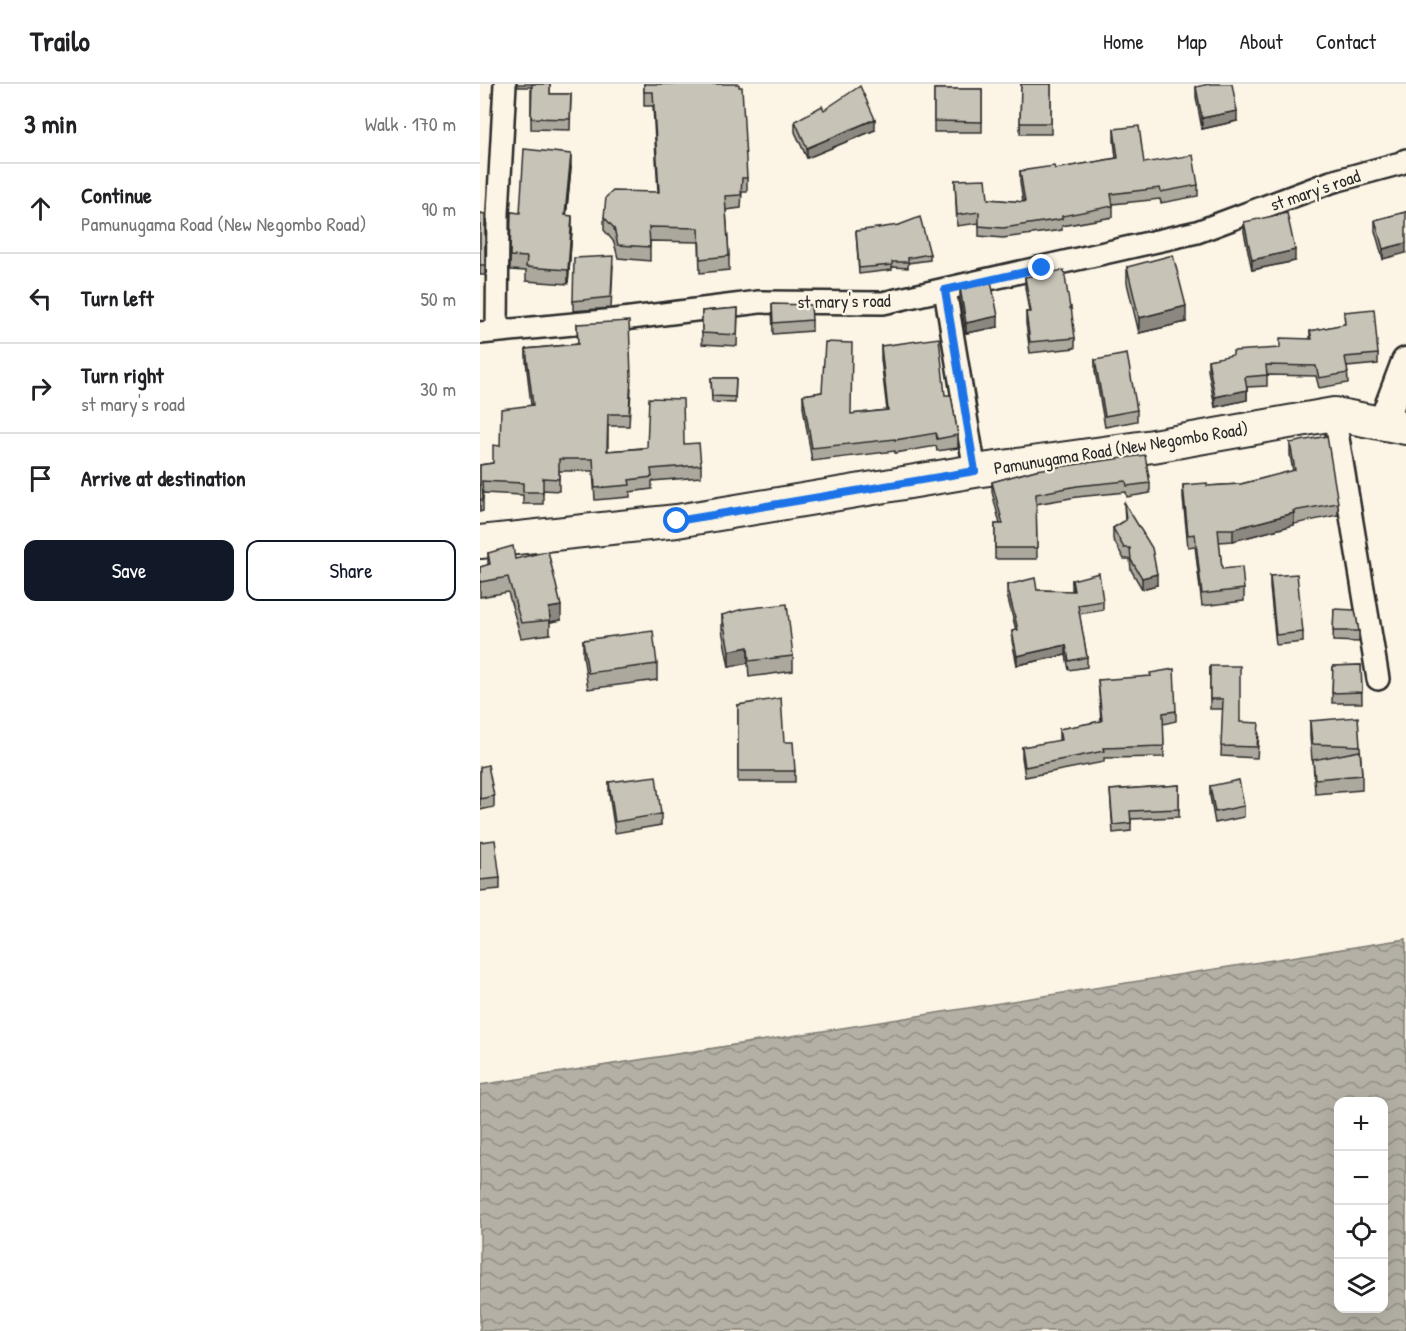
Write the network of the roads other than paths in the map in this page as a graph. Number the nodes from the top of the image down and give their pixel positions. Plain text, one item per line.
1 (505, 84) edge
2 (1406, 160) edge
3 (945, 290) junction
4 (489, 332) edge
5 (1406, 362) edge
6 (1334, 414) junction
7 (1394, 426) edge
8 (975, 471) junction
9 (480, 542) edge
10 (1378, 679) dead end

1 - 4 street
2 - 3 street, st mary's road
3 - 4 street, st mary's road
3 - 8 street
5 - 7 street
6 - 7 main road, Pamunugama Road (New Negombo Road)
6 - 8 main road, Pamunugama Road (New Negombo Road)
6 - 10 street
8 - 9 main road, Pamunugama Road (New Negombo Road)

